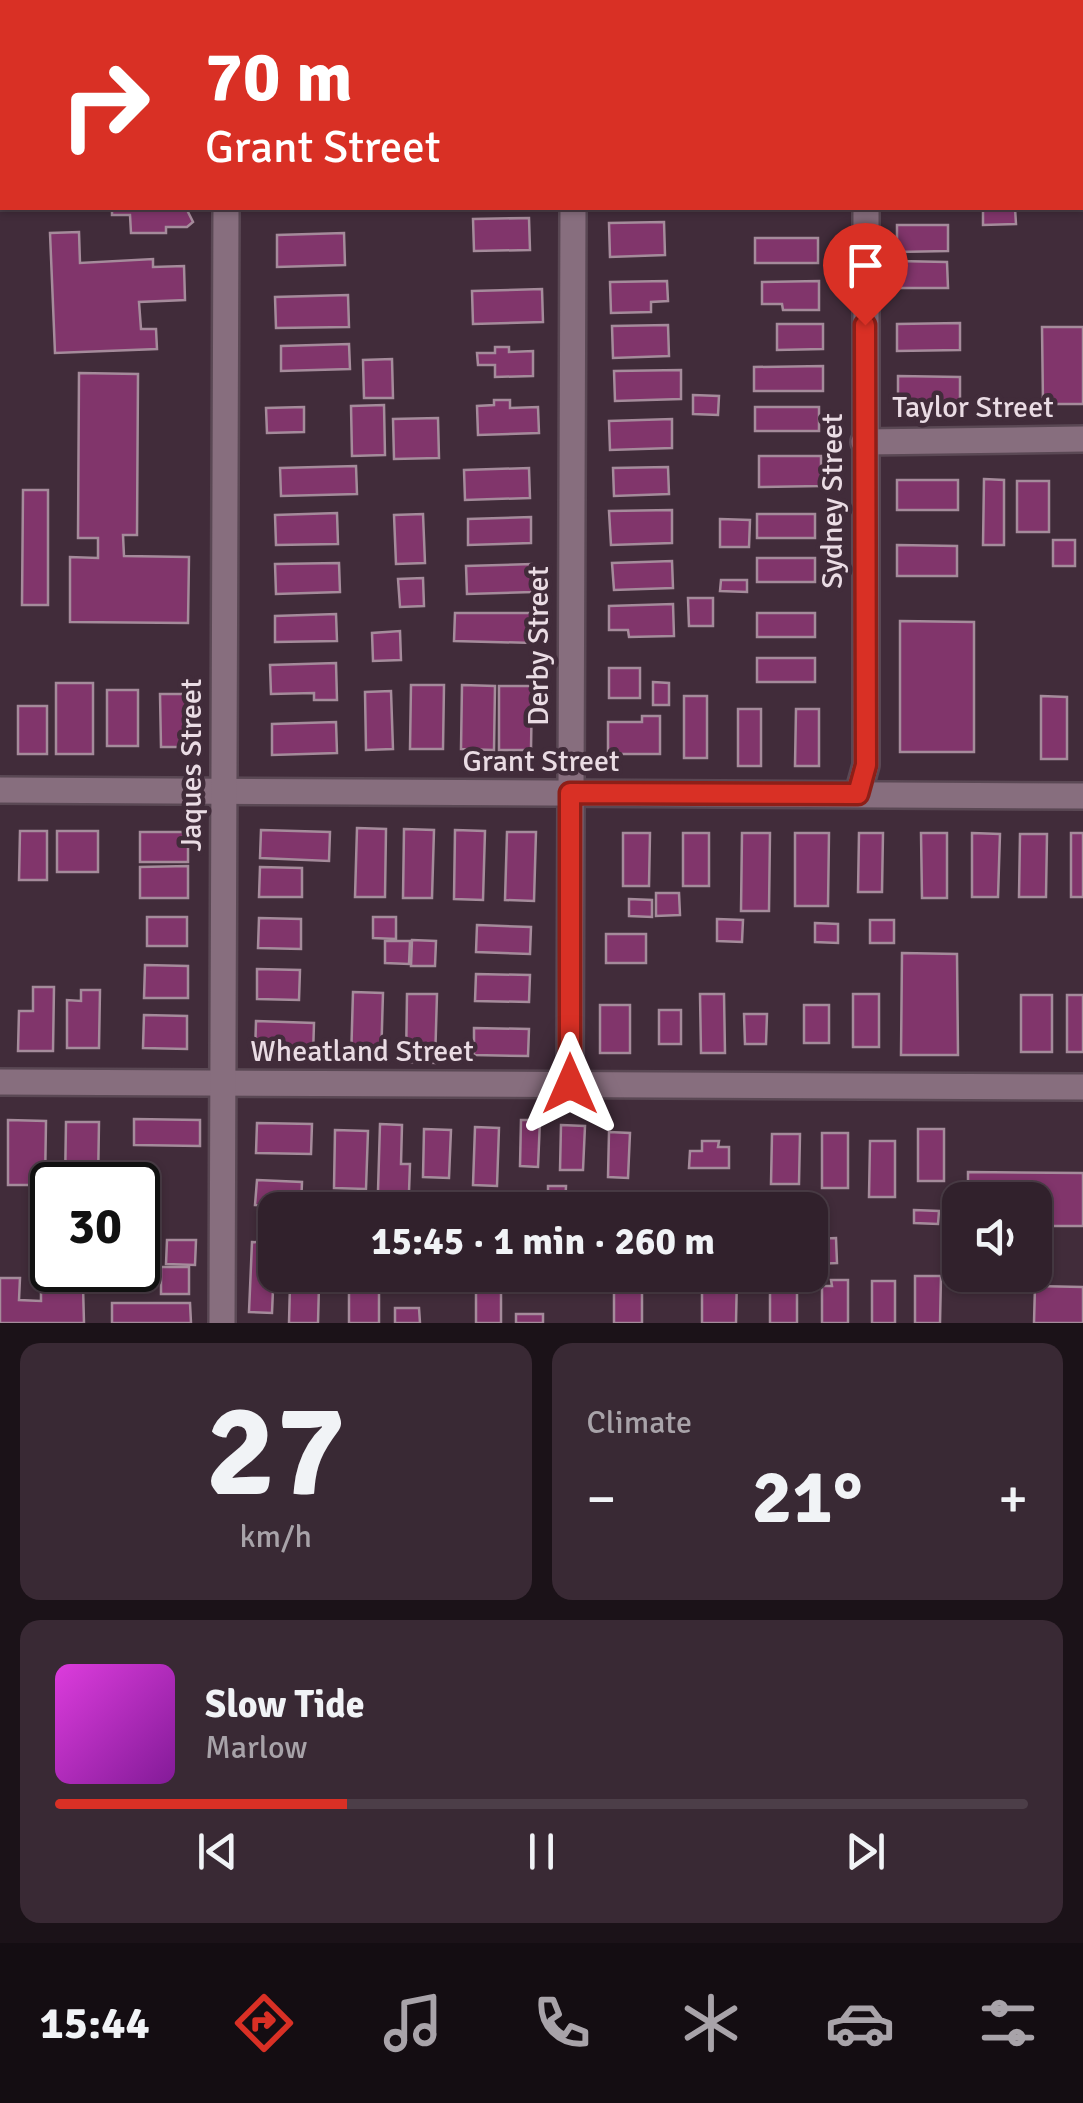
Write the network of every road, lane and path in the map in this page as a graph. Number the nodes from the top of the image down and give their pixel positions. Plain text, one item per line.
1 (226, 210) edge
2 (573, 210) edge
3 (866, 210) edge
4 (1083, 439) edge
5 (864, 442) junction
6 (0, 790) edge
7 (225, 793) junction
8 (570, 793) junction
9 (858, 794) junction
10 (1083, 796) edge
11 (0, 1082) edge
12 (225, 1083) junction
13 (570, 1084) junction
14 (1083, 1087) edge
15 (222, 1323) edge

1 - 7 street, Jaques Street
2 - 8 street, Derby Street
3 - 5 street, Sydney Street
4 - 5 street, Taylor Street
5 - 9 street, Sydney Street
6 - 7 street, Grant Street
7 - 8 street, Grant Street
7 - 12 street, Jaques Street
8 - 9 street, Grant Street
8 - 13 street, Derby Street
9 - 10 street, Grant Street
11 - 12 street, Wheatland Street
12 - 13 street, Wheatland Street
12 - 15 street, Jaques Street
13 - 14 street, Wheatland Street

